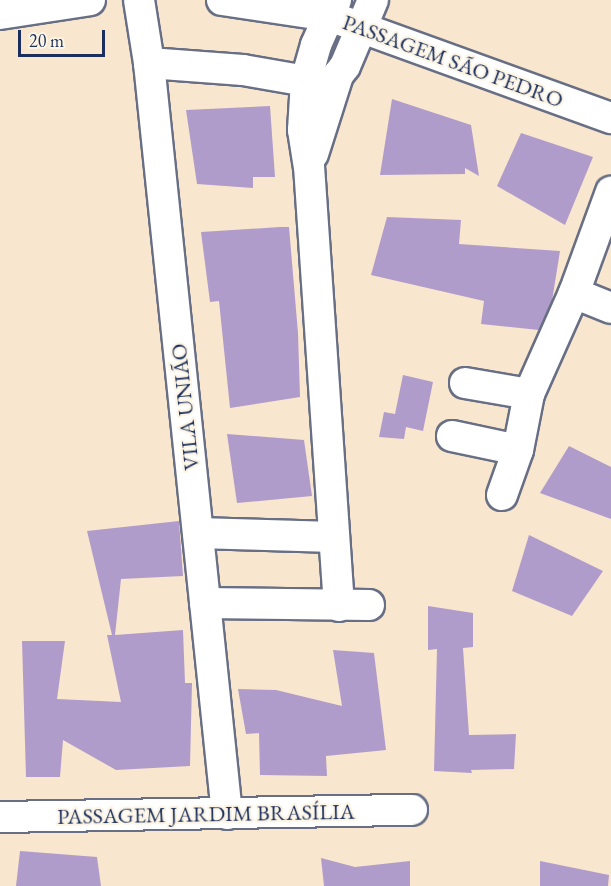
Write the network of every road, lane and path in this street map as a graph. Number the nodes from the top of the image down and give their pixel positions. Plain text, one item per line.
1 (90, 0) edge
2 (139, 0) edge
3 (222, 0) edge
4 (373, 0) edge
5 (332, 8) edge
6 (0, 14) edge
7 (361, 27) junction
8 (149, 63) junction
9 (306, 81) junction
10 (611, 118) edge
11 (309, 165) junction
12 (611, 192) edge
13 (574, 292) junction
14 (611, 308) edge
15 (465, 383) dead end
16 (529, 393) junction
17 (452, 436) dead end
18 (518, 450) junction
19 (502, 495) dead end
20 (198, 533) junction
21 (334, 537) junction
22 (205, 603) junction
23 (369, 605) dead end
24 (339, 606) junction
25 (412, 810) dead end
26 (227, 814) junction
27 (0, 817) edge

1 - 6 street
2 - 8 street, VILA UNIÃO
3 - 5 street, PASSAGEM SÃO PEDRO
4 - 7 street
5 - 7 street, PASSAGEM SÃO PEDRO
5 - 9 street
7 - 10 street, PASSAGEM SÃO PEDRO
7 - 11 street
8 - 9 street
8 - 20 street, VILA UNIÃO
9 - 11 street
11 - 21 street
12 - 13 street
13 - 14 street
13 - 16 street
15 - 16 street
16 - 18 street
17 - 18 street
18 - 19 street
20 - 21 street
20 - 22 street, VILA UNIÃO
21 - 24 street
22 - 24 street
22 - 26 street, VILA UNIÃO
23 - 24 street
25 - 26 street, PASSAGEM JARDIM BRASÍLIA
26 - 27 street, PASSAGEM JARDIM BRASÍLIA

